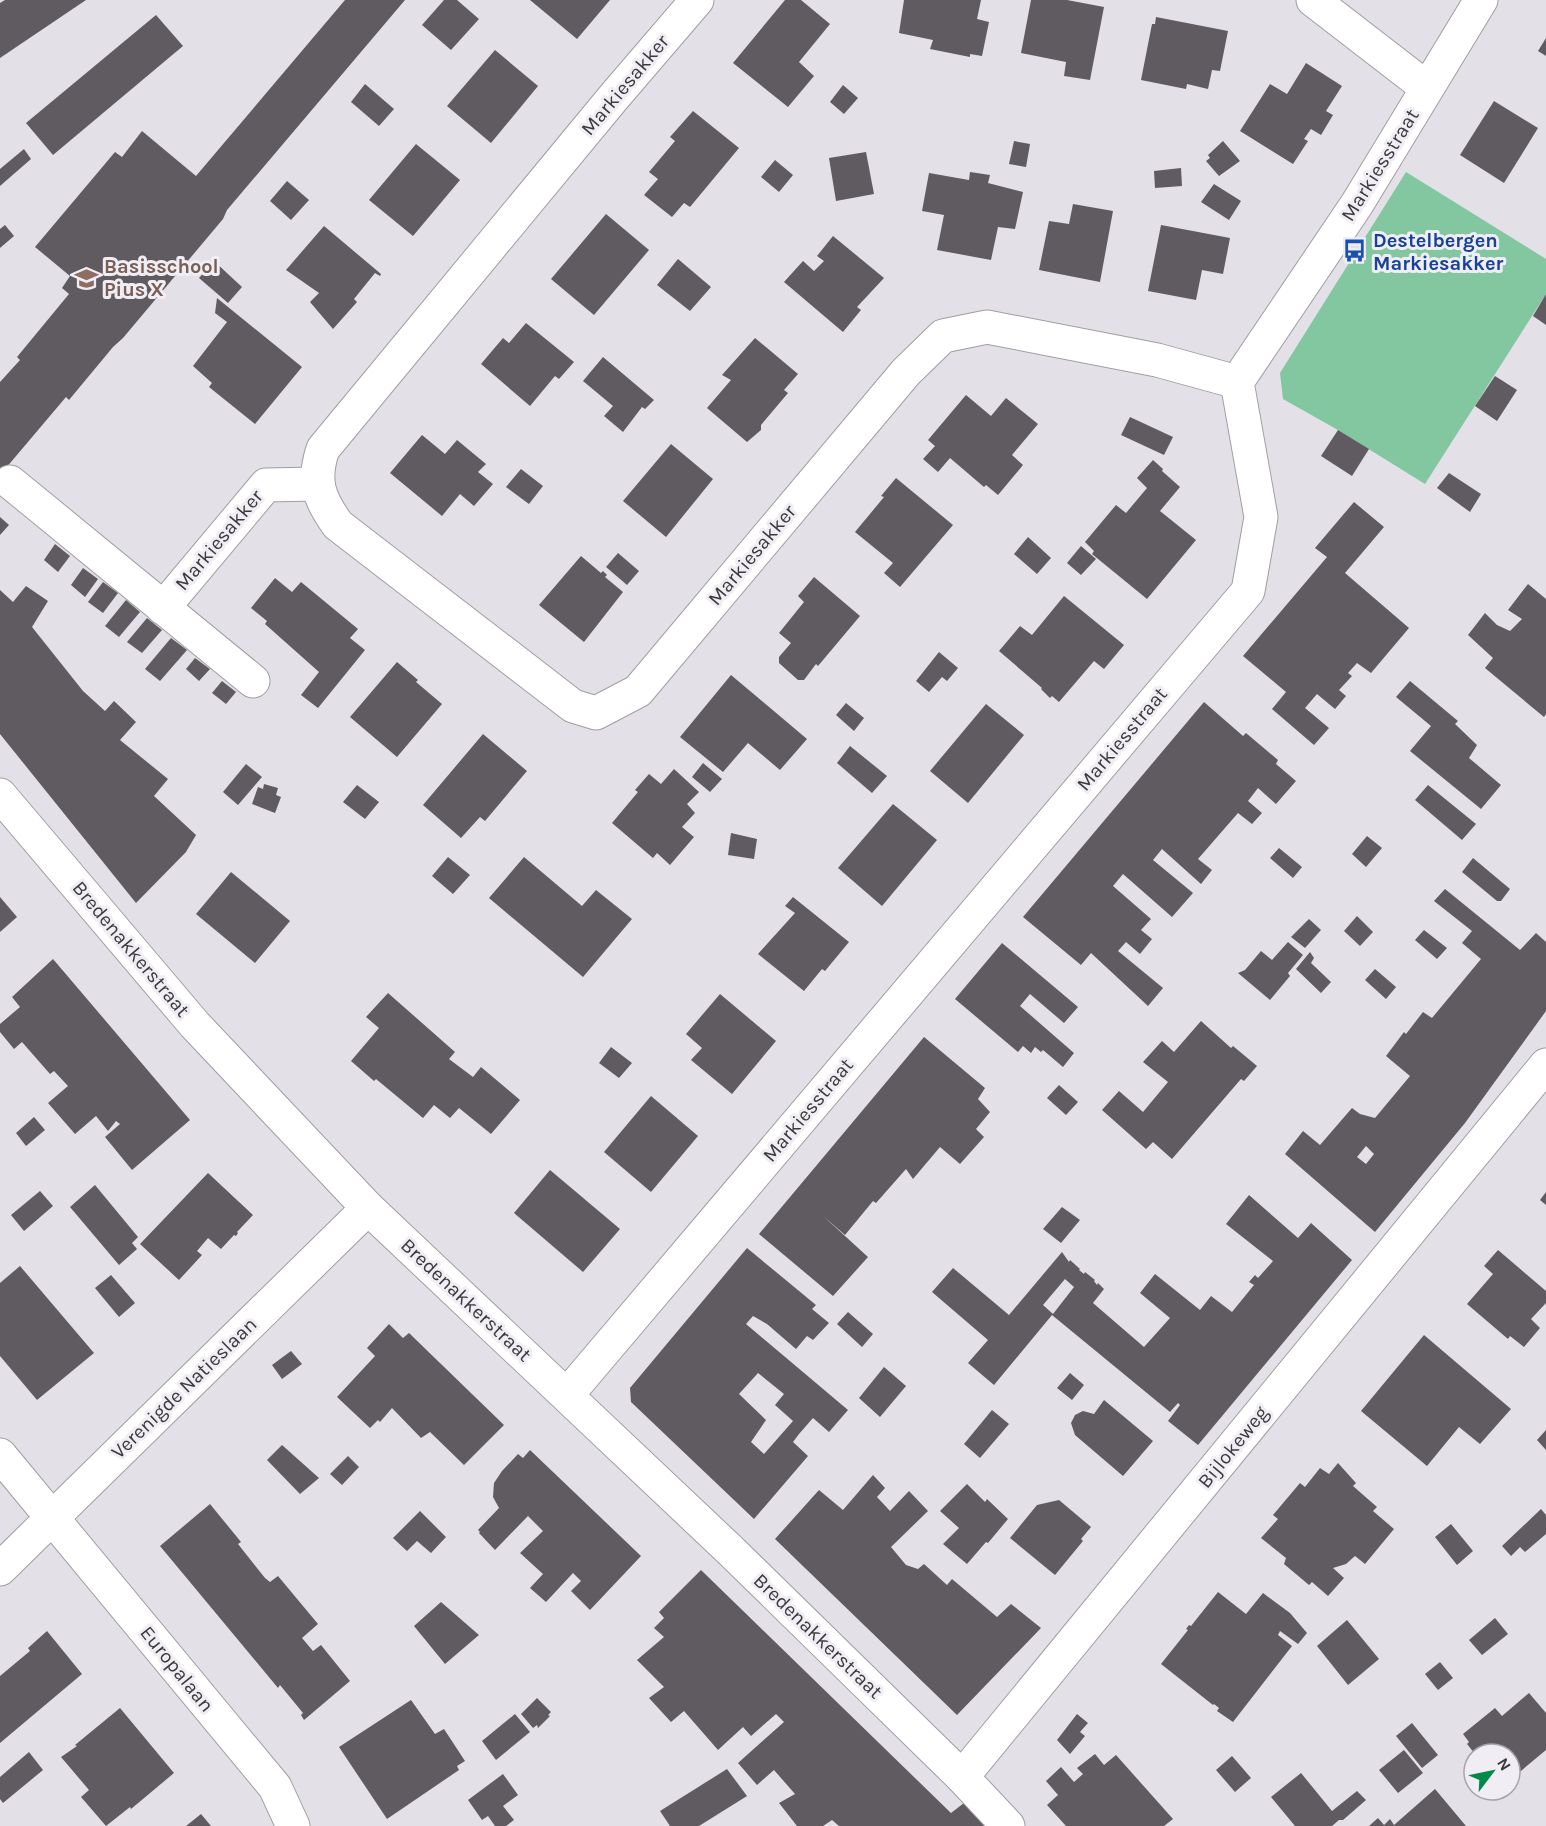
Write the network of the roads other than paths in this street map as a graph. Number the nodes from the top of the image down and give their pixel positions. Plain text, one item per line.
1 (697, 0) edge
2 (1313, 0) edge
3 (1480, 0) edge
4 (1427, 88) junction
5 (1237, 382) junction
6 (10, 482) dead end
7 (317, 484) junction
8 (163, 608) junction
9 (253, 681) dead end
10 (0, 795) edge
11 (1546, 1065) edge
12 (368, 1208) junction
13 (567, 1395) junction
14 (0, 1455) edge
15 (52, 1518) junction
16 (0, 1569) edge
17 (962, 1777) junction
18 (293, 1826) edge
19 (1008, 1826) edge

1 - 7 street, Markiesakker
2 - 4 street
3 - 4 street, Markiesstraat
4 - 5 street, Markiesstraat
5 - 7 street, Markiesakker
5 - 13 street, Markiesstraat
6 - 8 street, Markiesakker
7 - 8 street, Markiesakker
8 - 9 street, Markiesakker
10 - 12 street, Bredenakkerstraat
11 - 17 street, Bijlokeweg
12 - 13 street, Bredenakkerstraat
12 - 15 street, Verenigde Natieslaan
13 - 17 street, Bredenakkerstraat
14 - 15 street, Europalaan
15 - 16 street, Verenigde Natieslaan
15 - 18 street, Europalaan
17 - 19 street

